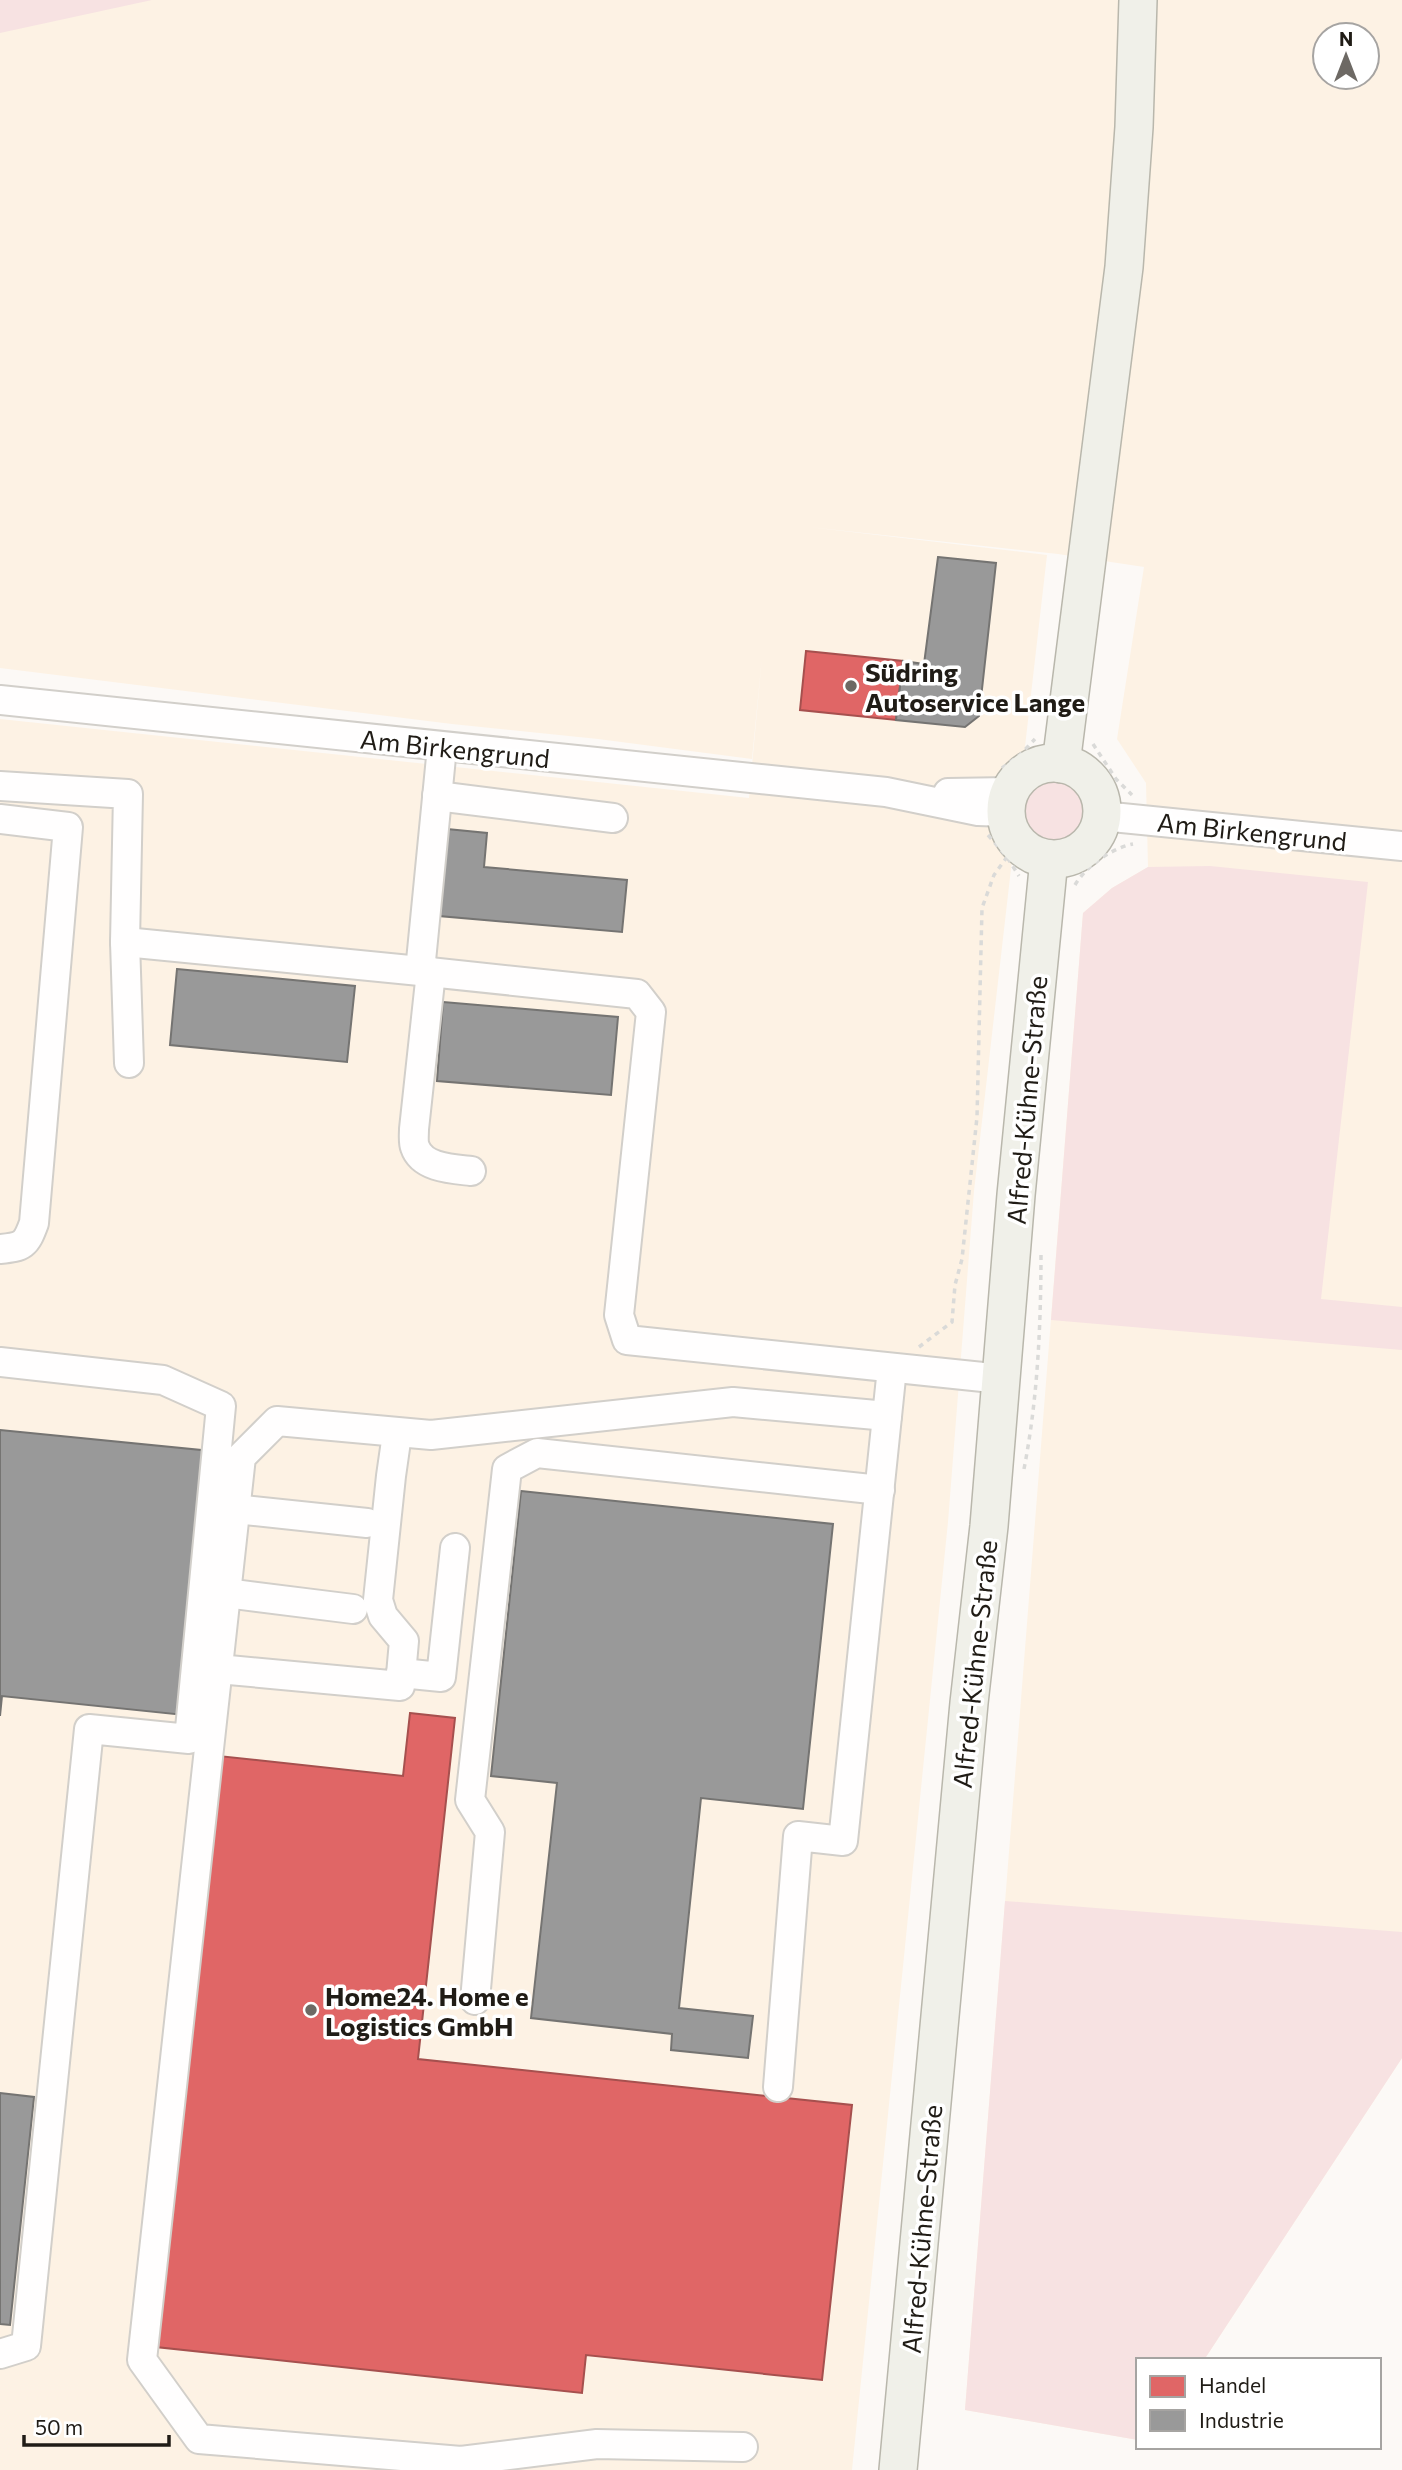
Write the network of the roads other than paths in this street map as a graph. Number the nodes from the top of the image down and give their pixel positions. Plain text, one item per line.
1 (1138, 0) edge
2 (0, 700) edge
3 (442, 747) junction
4 (1061, 764) junction
5 (0, 786) edge
6 (437, 796) junction
7 (1000, 801) junction
8 (1118, 809) junction
9 (613, 818) dead end
10 (0, 819) edge
11 (1402, 846) edge
12 (1036, 871) junction
13 (125, 942) junction
14 (425, 972) junction
15 (129, 1063) dead end
16 (471, 1171) dead end
17 (0, 1249) edge
18 (0, 1362) edge
19 (892, 1368) junction
20 (1002, 1379) junction
21 (887, 1416) junction
22 (397, 1434) junction
23 (880, 1490) junction
24 (235, 1508) junction
25 (367, 1523) dead end
26 (455, 1548) dead end
27 (226, 1593) junction
28 (354, 1609) dead end
29 (218, 1669) junction
30 (401, 1673) junction
31 (475, 2000) dead end
32 (778, 2087) dead end
33 (0, 2354) edge
34 (743, 2447) dead end
35 (898, 2470) edge

1 - 4 main road
2 - 3 street, Am Birkengrund
3 - 6 street
3 - 7 street, Am Birkengrund
4 - 7 main road
4 - 8 main road
5 - 13 street
6 - 9 street
6 - 14 street
7 - 12 main road
8 - 11 street, Am Birkengrund
8 - 12 main road
10 - 17 street
12 - 20 main road, Alfred-Kühne-Straße
13 - 14 street
13 - 15 street
14 - 16 street
14 - 19 street
18 - 33 street
19 - 20 street
19 - 21 street
20 - 35 main road, Alfred-Kühne-Straße
21 - 22 street
21 - 23 street
22 - 24 street
22 - 30 street
23 - 31 street
23 - 32 street
24 - 25 street
24 - 27 street
26 - 30 street
27 - 28 street
27 - 29 street
29 - 30 street
29 - 34 street

